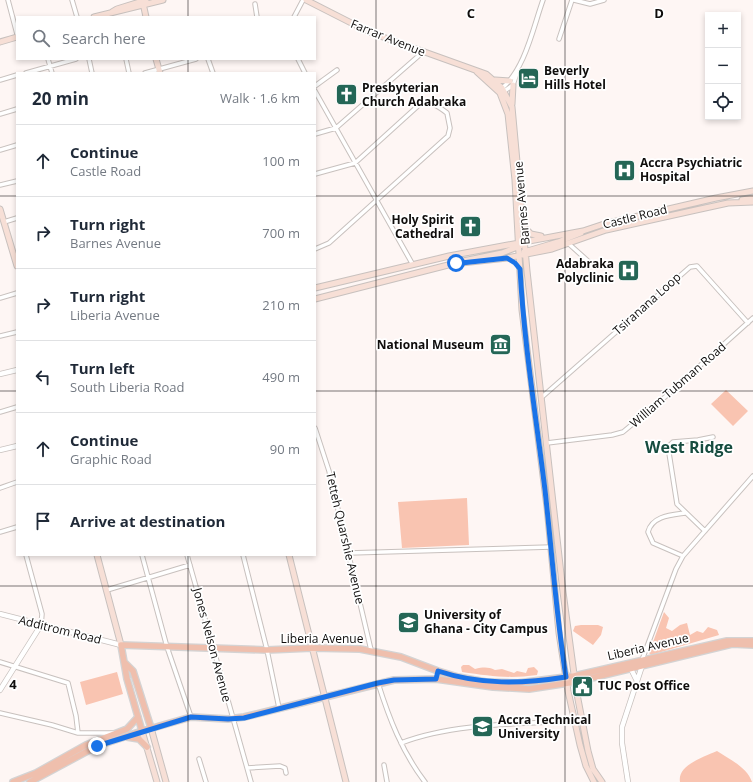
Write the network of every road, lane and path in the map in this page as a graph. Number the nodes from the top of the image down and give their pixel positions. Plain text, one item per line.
1 (8, 0) edge
2 (72, 0) edge
3 (163, 0) edge
4 (304, 0) edge
5 (543, 0) edge
6 (573, 0) edge
7 (604, 0) edge
8 (143, 2) edge
9 (255, 4) dead end
10 (113, 15) edge
11 (77, 16) edge
12 (146, 16) edge
13 (257, 16) edge
14 (295, 16) edge
15 (16, 32) edge
16 (16, 36) edge
17 (559, 39) dead end
18 (0, 42) edge
19 (423, 52) junction
20 (48, 60) edge
21 (72, 60) edge
22 (89, 60) edge
23 (126, 60) edge
24 (156, 60) edge
25 (193, 60) edge
26 (208, 60) edge
27 (298, 60) edge
28 (50, 66) junction
29 (473, 69) junction
30 (337, 70) dead end
31 (159, 71) edge
32 (29, 72) edge
33 (52, 72) edge
34 (92, 72) edge
35 (129, 72) edge
36 (213, 72) edge
37 (304, 72) edge
38 (16, 75) edge
39 (494, 79) junction
40 (0, 80) edge
41 (511, 83) junction
42 (316, 85) edge
43 (502, 91) junction
44 (316, 93) edge
45 (512, 107) junction
46 (16, 109) edge
47 (0, 114) edge
48 (336, 128) junction
49 (316, 134) edge
50 (16, 145) edge
51 (0, 150) edge
52 (355, 163) junction
53 (316, 174) edge
54 (16, 181) edge
55 (0, 185) edge
56 (753, 191) edge
57 (753, 198) edge
58 (377, 201) junction
59 (753, 202) edge
60 (728, 204) junction
61 (0, 209) edge
62 (16, 218) edge
63 (4, 222) junction
64 (524, 225) junction
65 (517, 229) junction
66 (583, 231) junction
67 (548, 237) junction
68 (525, 242) junction
69 (509, 244) junction
70 (569, 244) junction
71 (519, 246) junction
72 (316, 249) edge
73 (544, 251) junction
74 (525, 253) junction
75 (16, 256) edge
76 (519, 256) junction
77 (507, 258) junction
78 (588, 261) dead end
79 (452, 264) junction
80 (413, 266) junction
81 (520, 269) junction
82 (527, 271) junction
83 (330, 284) junction
84 (316, 288) edge
85 (16, 293) edge
86 (333, 295) junction
87 (0, 298) edge
88 (316, 299) edge
89 (753, 318) edge
90 (748, 323) junction
91 (16, 332) edge
92 (0, 336) edge
93 (16, 370) edge
94 (0, 374) edge
95 (542, 397) junction
96 (16, 407) edge
97 (0, 412) edge
98 (316, 431) edge
99 (713, 437) dead end
100 (547, 443) junction
101 (16, 446) edge
102 (0, 450) edge
103 (753, 476) edge
104 (16, 482) edge
105 (0, 488) edge
106 (685, 513) junction
107 (16, 527) edge
108 (705, 531) junction
109 (0, 532) edge
110 (551, 547) junction
111 (349, 553) junction
112 (26, 556) edge
113 (98, 556) edge
114 (142, 556) edge
115 (187, 556) edge
116 (243, 556) edge
117 (289, 556) edge
118 (683, 556) junction
119 (190, 565) junction
120 (149, 578) junction
121 (107, 590) junction
122 (0, 614) edge
123 (41, 625) junction
124 (753, 641) edge
125 (121, 645) junction
126 (753, 645) edge
127 (167, 647) junction
128 (214, 648) junction
129 (312, 648) junction
130 (267, 650) junction
131 (371, 650) junction
132 (0, 662) edge
133 (125, 663) junction
134 (642, 663) junction
135 (14, 666) junction
136 (631, 669) junction
137 (438, 671) junction
138 (574, 676) junction
139 (566, 677) junction
140 (436, 679) junction
141 (637, 681) junction
142 (575, 682) junction
143 (378, 683) junction
144 (567, 684) junction
145 (0, 690) edge
146 (325, 696) junction
147 (279, 708) junction
148 (0, 713) edge
149 (138, 717) junction
150 (191, 717) junction
151 (232, 719) junction
152 (575, 722) junction
153 (151, 728) junction
154 (142, 731) junction
155 (78, 733) junction
156 (117, 733) junction
157 (124, 737) junction
158 (401, 743) junction
159 (147, 747) junction
160 (199, 759) dead end
161 (384, 765) dead end
162 (247, 768) junction
163 (286, 773) dead end
164 (14, 782) edge
165 (30, 782) edge
166 (157, 782) edge
167 (166, 782) edge
168 (206, 782) edge
169 (251, 782) edge
170 (346, 782) edge
171 (387, 782) edge
172 (425, 782) edge
173 (594, 782) edge
174 (602, 782) edge
175 (628, 782) edge

1 - 15 street
2 - 11 street
3 - 8 main road
4 - 14 street
4 - 19 main road, Farrar Avenue
5 - 41 street
6 - 7 street
6 - 17 street
8 - 10 main road
8 - 12 main road
9 - 13 street
16 - 18 main road
19 - 29 main road, Farrar Avenue
19 - 48 street
20 - 28 street
21 - 28 street
22 - 34 street
23 - 35 street
24 - 31 main road
25 - 31 street
26 - 36 street
27 - 37 street
28 - 32 street
28 - 33 street
29 - 39 main road, Farrar Avenue
29 - 43 main road, Farrar Avenue
30 - 42 street
38 - 40 street
39 - 41 main road
39 - 43 main road, Barnes Avenue
41 - 43 street
41 - 45 main road
43 - 45 main road, Barnes Avenue
43 - 65 main road, Barnes Avenue
44 - 48 street
45 - 64 main road, Barnes Avenue
46 - 47 street
48 - 49 street
48 - 52 street
50 - 51 street
52 - 53 street
52 - 58 street
52 - 58 street
54 - 55 street
56 - 66 main road, Castle Road
57 - 60 main road
58 - 72 street
58 - 80 street
59 - 60 main road, Castle Road
60 - 70 main road, Castle Road
61 - 63 main road
62 - 63 street
63 - 75 main road
64 - 67 main road
64 - 68 main road, Barnes Avenue
65 - 69 main road
65 - 71 main road, Barnes Avenue
66 - 67 main road, Castle Road
66 - 74 main road
67 - 68 main road, Castle Road
68 - 71 main road, Castle Road
68 - 74 main road, Barnes Avenue
69 - 71 main road, Castle Road
69 - 80 main road, Castle Road
70 - 73 main road, Castle Road
70 - 78 street
71 - 74 main road
71 - 76 main road, Barnes Avenue
71 - 79 main road
73 - 74 main road, Castle Road
73 - 82 main road
74 - 76 main road, Castle Road
74 - 82 main road, Barnes Avenue
76 - 77 main road, Castle Road
76 - 81 main road, Barnes Avenue
77 - 79 main road, Castle Road
77 - 81 main road
79 - 86 main road, Castle Road
80 - 83 main road, Castle Road
81 - 110 main road, Barnes Avenue
82 - 95 main road, Barnes Avenue
83 - 84 main road, Castle Road
83 - 86 main road
85 - 87 street
86 - 88 main road, Castle Road
89 - 90 street, William Tubman Road
90 - 95 street, Tsiranana Loop
90 - 100 street, William Tubman Road
91 - 92 street
93 - 94 street
95 - 100 main road, Barnes Avenue
96 - 97 street
98 - 111 street, Tetteh Quarshie Avenue
99 - 106 street
100 - 138 main road, Barnes Avenue
101 - 102 street
103 - 108 street
104 - 105 street
106 - 108 street
106 - 118 street
107 - 109 street
108 - 118 street
110 - 111 street
110 - 139 main road, Barnes Avenue
111 - 131 street, Tetteh Quarshie Avenue
112 - 123 street
113 - 121 main road
114 - 120 street
115 - 119 street, Jones Nelson Avenue
116 - 130 street
117 - 129 main road
118 - 134 street
119 - 120 street
119 - 128 street, Jones Nelson Avenue
120 - 121 street
120 - 127 street
121 - 125 main road
122 - 123 street, Additrom Road
123 - 125 street, Additrom Road
123 - 135 street
124 - 134 main road, Liberia Avenue
125 - 127 main road, Liberia Avenue
125 - 133 main road
126 - 134 main road, Liberia Avenue
127 - 128 main road, Liberia Avenue
127 - 150 street
128 - 130 main road, Liberia Avenue
128 - 151 street, Jones Nelson Avenue
129 - 130 main road, Liberia Avenue
129 - 131 main road, Liberia Avenue
129 - 146 main road
130 - 147 street
131 - 137 main road, Liberia Avenue
132 - 135 street
133 - 149 main road
133 - 153 main road
134 - 136 main road, Liberia Avenue
134 - 138 main road, Liberia Avenue
134 - 141 street
135 - 145 street
135 - 155 street
136 - 141 street
136 - 142 main road, Liberia Avenue
137 - 139 main road, Liberia Avenue
137 - 140 main road
138 - 139 main road, Liberia Avenue
138 - 142 main road, Barnes Avenue
139 - 144 main road, Barnes Avenue
140 - 143 main road, Liberia Avenue
140 - 144 main road, Liberia Avenue
141 - 175 street
142 - 144 main road, Liberia Avenue
142 - 174 main road, Barnes Avenue
143 - 146 main road, Liberia Avenue
143 - 158 street
144 - 152 main road, Barnes Avenue
146 - 147 main road, Liberia Avenue
146 - 170 main road
147 - 151 main road, Liberia Avenue
148 - 155 street
149 - 154 main road
149 - 156 main road
150 - 151 main road, Liberia Avenue
150 - 153 main road, Liberia Avenue
151 - 162 street, Jones Nelson Avenue
152 - 158 street
152 - 173 main road, Barnes Avenue
153 - 154 main road, Liberia Avenue
153 - 167 main road
154 - 157 main road, Liberia Avenue
154 - 159 main road
155 - 156 street
156 - 164 main road
157 - 159 main road
157 - 165 main road, Liberia Avenue
158 - 172 street
159 - 166 main road
160 - 168 street
161 - 171 street
162 - 163 street
162 - 169 street, Jones Nelson Avenue

